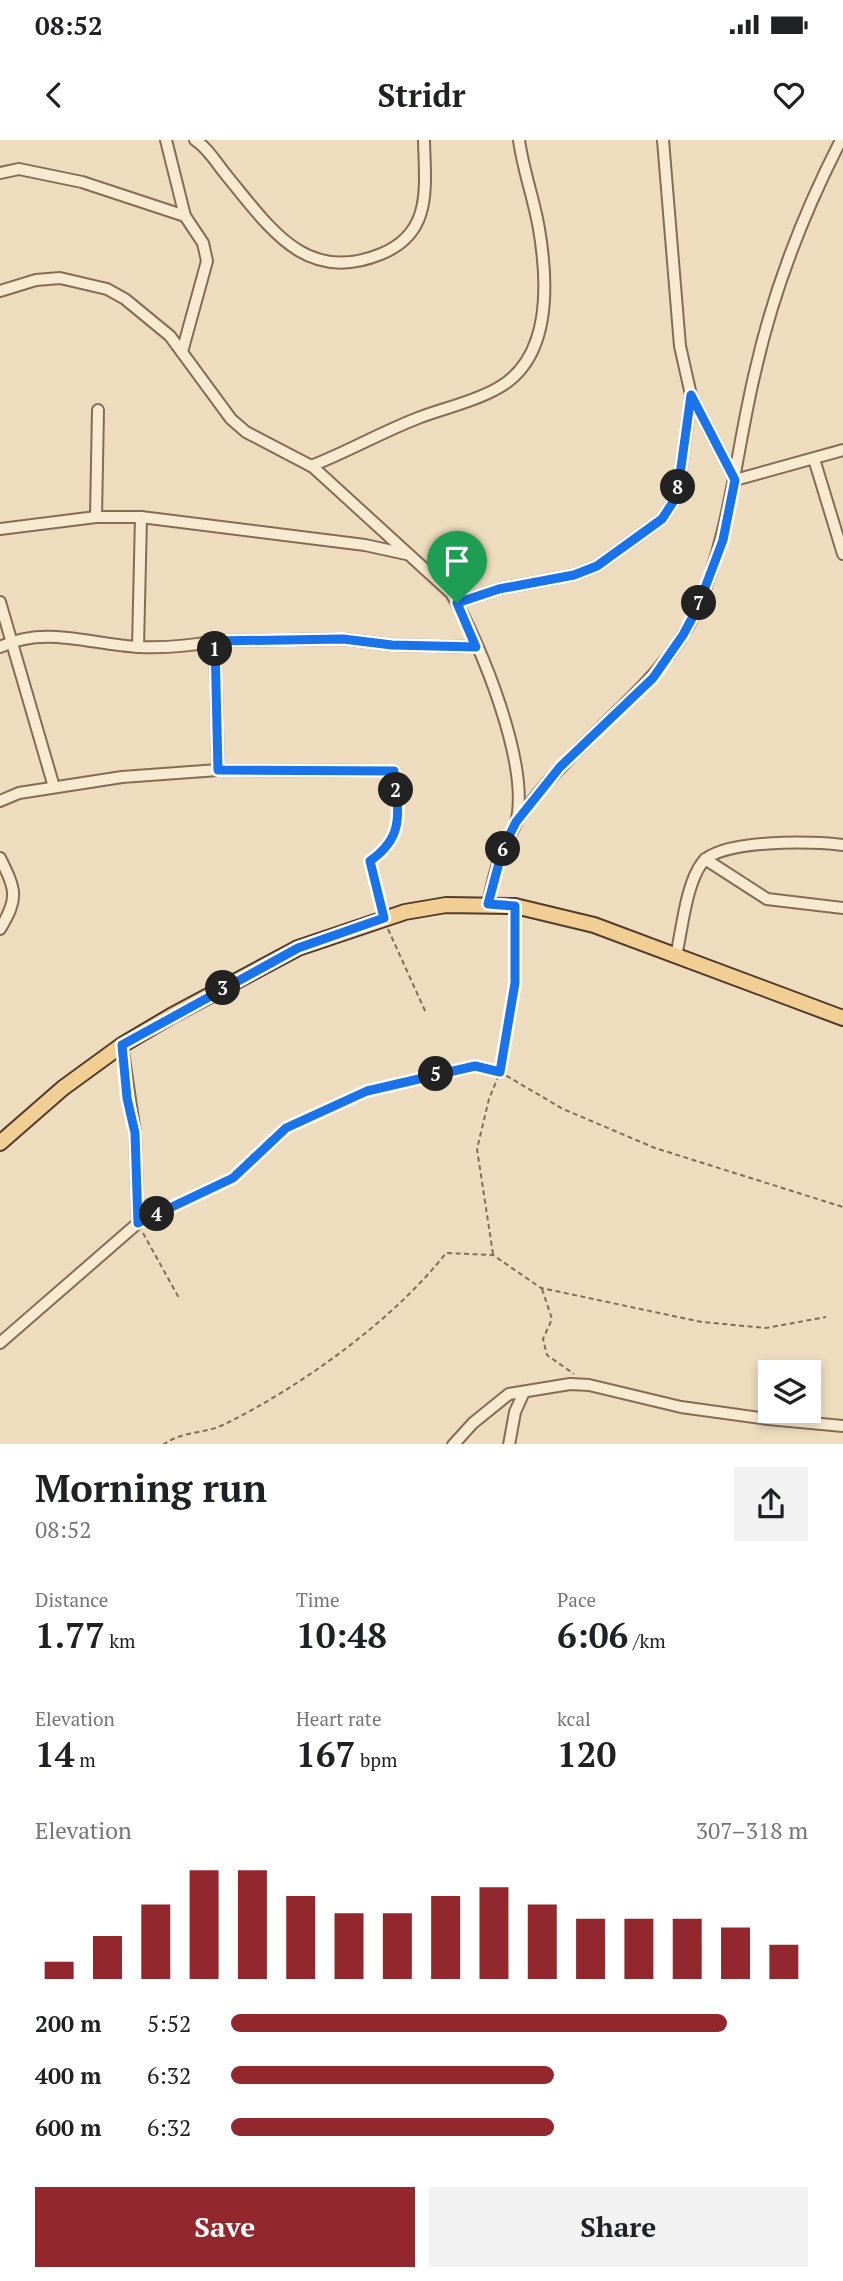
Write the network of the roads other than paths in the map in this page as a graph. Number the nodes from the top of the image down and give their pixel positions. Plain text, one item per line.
1 (166, 140) edge
2 (195, 140) edge
3 (424, 140) edge
4 (519, 140) edge
5 (663, 140) edge
6 (841, 140) edge
7 (0, 173) edge
8 (185, 216) junction
9 (0, 291) edge
10 (182, 352) junction
11 (691, 395) junction
12 (98, 410) dead end
13 (843, 450) edge
14 (814, 458) junction
15 (311, 466) junction
16 (735, 480) junction
17 (96, 517) junction
18 (141, 517) junction
19 (0, 529) edge
20 (406, 554) junction
21 (843, 554) edge
22 (0, 602) edge
23 (457, 603) junction
24 (12, 641) junction
25 (215, 641) junction
26 (0, 647) edge
27 (138, 647) junction
28 (476, 647) junction
29 (218, 770) junction
30 (394, 771) road end
31 (54, 787) junction
32 (0, 801) edge
33 (516, 822) junction
34 (843, 845) edge
35 (0, 858) edge
36 (705, 859) junction
37 (488, 904) junction
38 (843, 908) edge
39 (0, 929) edge
40 (676, 956) junction
41 (843, 1018) edge
42 (122, 1045) junction
43 (0, 1143) edge
44 (0, 1343) edge
45 (524, 1392) junction
46 (843, 1426) edge
47 (453, 1444) edge
48 (509, 1444) edge

1 - 8 street
2 - 3 street
4 - 15 street
5 - 11 street
6 - 16 street
7 - 8 street
8 - 10 street
9 - 10 street
10 - 15 street
11 - 16 street
11 - 23 street
12 - 17 street
13 - 14 street
14 - 16 street
14 - 21 street
15 - 20 street
16 - 33 street
17 - 18 street
17 - 19 street
18 - 20 street
18 - 27 street
20 - 23 street
22 - 24 street
23 - 28 street
24 - 26 street
24 - 27 street
24 - 31 street
25 - 27 street
25 - 28 street
25 - 29 street
28 - 33 street
29 - 30 street
29 - 31 street
31 - 32 street
33 - 37 street
34 - 36 street
35 - 39 street
36 - 38 street
36 - 40 street
37 - 40 main road
37 - 42 main road
40 - 41 main road
42 - 43 main road
42 - 44 street
45 - 46 street
45 - 47 street
45 - 48 street

